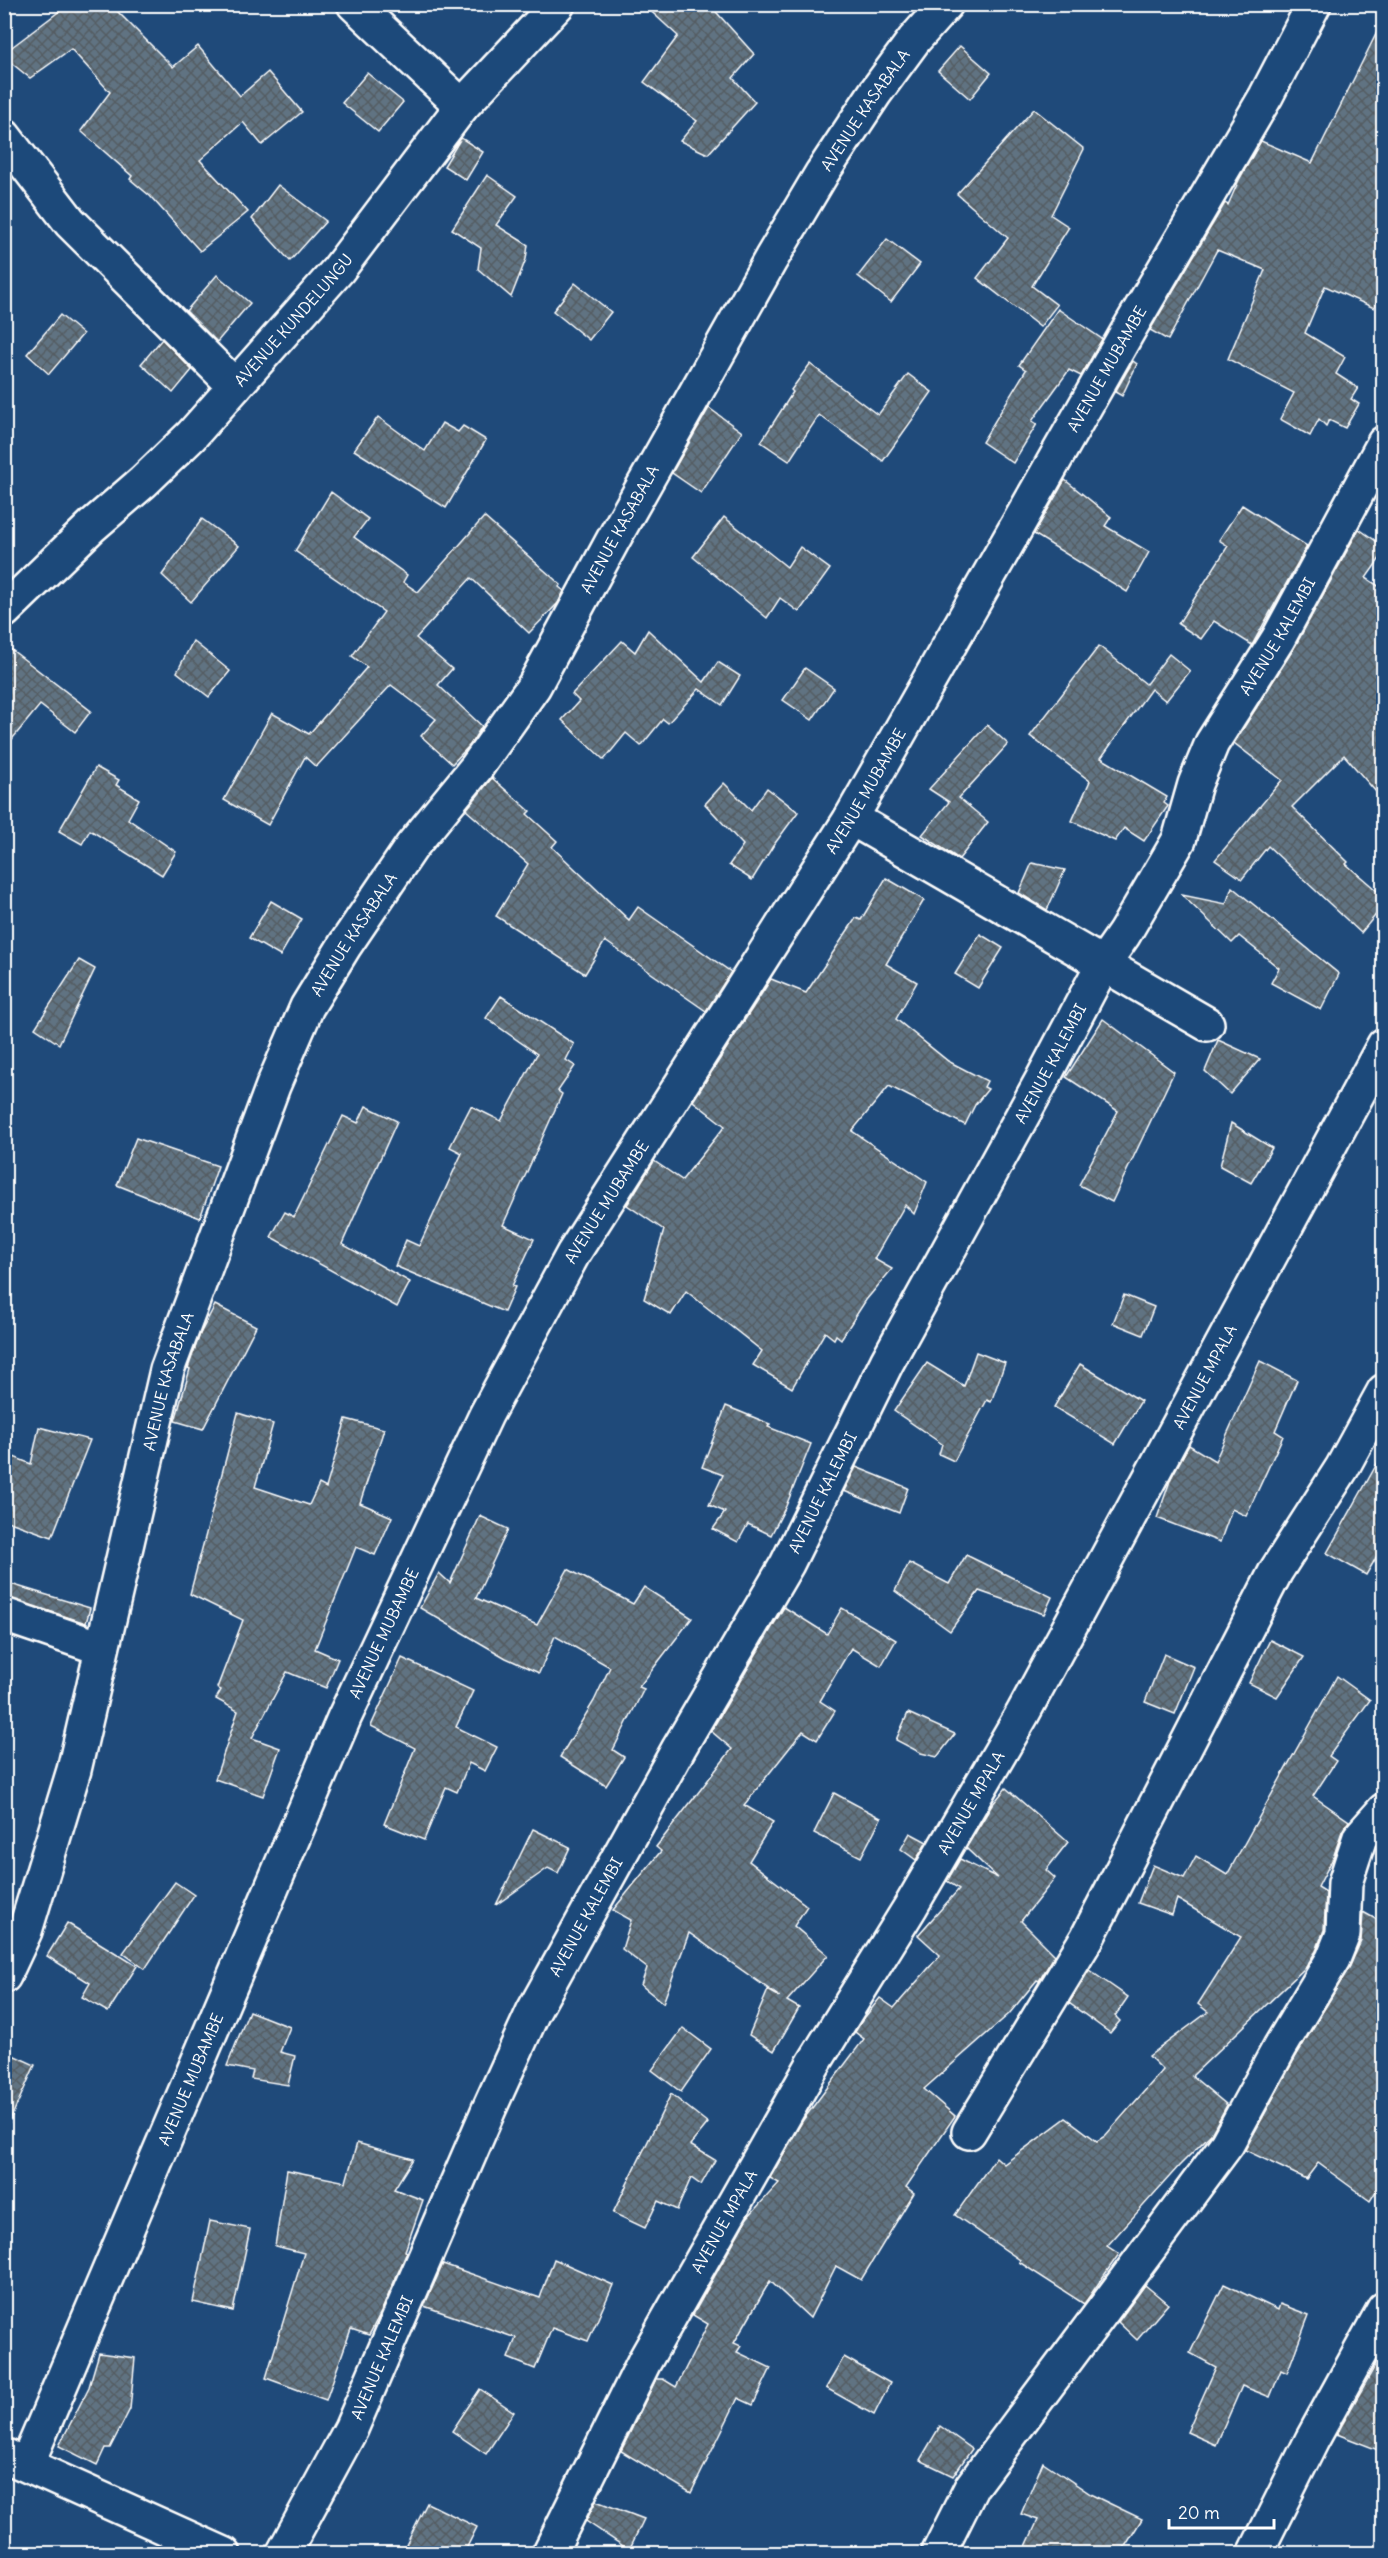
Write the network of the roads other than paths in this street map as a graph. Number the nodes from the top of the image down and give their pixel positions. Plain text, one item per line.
1 (354, 4) edge
2 (558, 4) edge
3 (946, 4) edge
4 (1314, 4) edge
5 (462, 106) junction
6 (4, 136) edge
7 (235, 386) junction
8 (1383, 443) edge
9 (4, 612) edge
10 (851, 818) junction
11 (1103, 964) junction
12 (1207, 1024) dead end
13 (1383, 1045) edge
14 (1383, 1391) edge
15 (4, 1615) edge
16 (101, 1648) junction
17 (1383, 1810) edge
18 (4, 1976) edge
19 (969, 2132) dead end
20 (1383, 2309) edge
21 (16, 2459) edge
22 (224, 2553) edge
23 (283, 2553) edge
24 (549, 2553) edge
25 (938, 2553) edge
26 (1255, 2553) edge

1 - 5 street
2 - 5 street, AVENUE KUNDELUNGU
3 - 16 street, AVENUE KASABALA
4 - 10 street, AVENUE MUBAMBE
5 - 7 street, AVENUE KUNDELUNGU
6 - 7 street
7 - 9 street, AVENUE KUNDELUNGU
8 - 11 street, AVENUE KALEMBI
10 - 11 street
10 - 21 street, AVENUE MUBAMBE
11 - 12 street
11 - 23 street, AVENUE KALEMBI
13 - 24 street, AVENUE MPALA
14 - 19 street
15 - 16 street
16 - 18 street, AVENUE KASABALA
17 - 25 street
20 - 26 street
21 - 22 street

